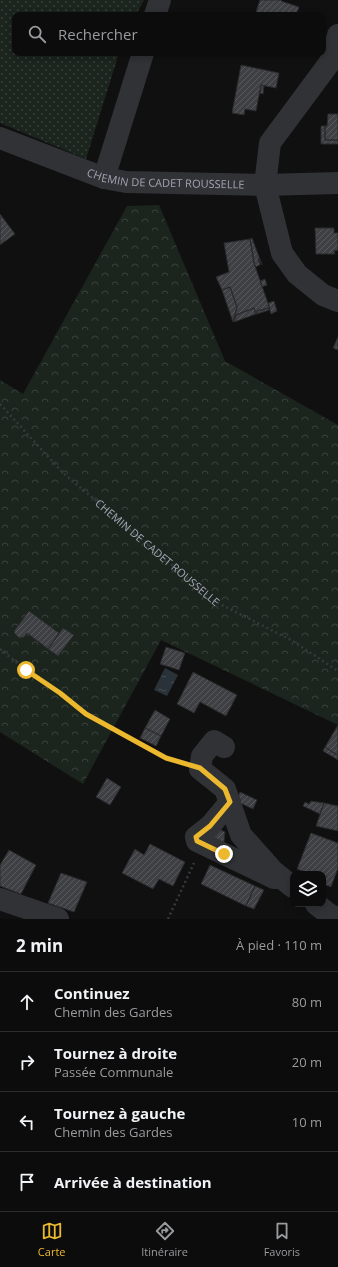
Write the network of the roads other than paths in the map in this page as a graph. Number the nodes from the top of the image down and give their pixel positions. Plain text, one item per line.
1 (160, 0) edge
2 (156, 12) edge
3 (338, 35) edge
4 (142, 56) edge
5 (334, 62) edge
6 (0, 138) edge
7 (104, 178) junction
8 (338, 183) edge
9 (265, 185) junction
10 (338, 301) edge
11 (224, 747) dead end
12 (230, 802) junction
13 (290, 885) edge
14 (290, 886) edge
15 (0, 899) edge
16 (320, 907) edge
17 (338, 918) edge
18 (58, 919) edge

1 - 2 street
3 - 5 street
4 - 7 street
5 - 9 street
6 - 7 street, CHEMIN DE CADET ROUSSELLE
7 - 9 street, CHEMIN DE CADET ROUSSELLE
8 - 9 street, CHEMIN DE CADET ROUSSELLE
9 - 10 street
11 - 12 street
12 - 13 street
12 - 14 street
15 - 18 street
16 - 17 street

